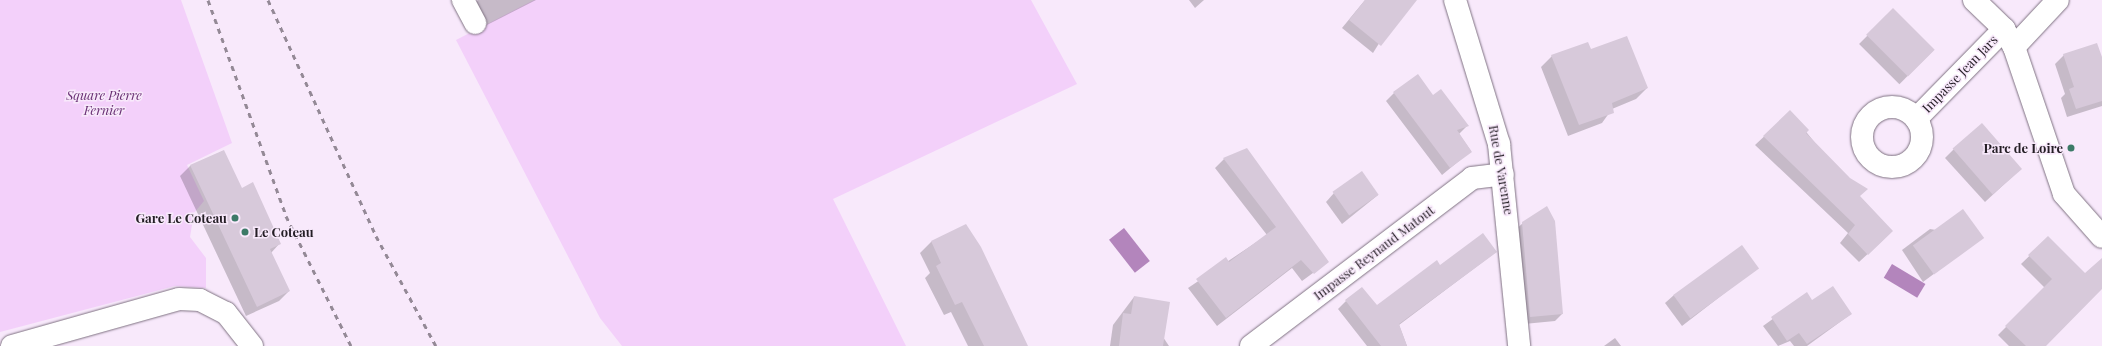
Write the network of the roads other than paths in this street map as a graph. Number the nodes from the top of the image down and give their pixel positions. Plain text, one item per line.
1 (463, 0) edge
2 (1455, 0) edge
3 (1974, 0) edge
4 (2058, 0) edge
5 (475, 23) dead end
6 (2009, 38) junction
7 (1916, 119) dead end
8 (1503, 174) junction
9 (2102, 237) edge
10 (12, 346) edge
11 (252, 346) edge
12 (1251, 346) edge
13 (1519, 346) edge

1 - 5 street
2 - 8 street, Rue de Varenne
3 - 6 street
4 - 6 street, Impasse Jean Jars
6 - 7 street, Impasse Jean Jars
6 - 9 street
8 - 12 street, Impasse Reynaud Matout
8 - 13 street, Rue de Varenne
10 - 11 street

